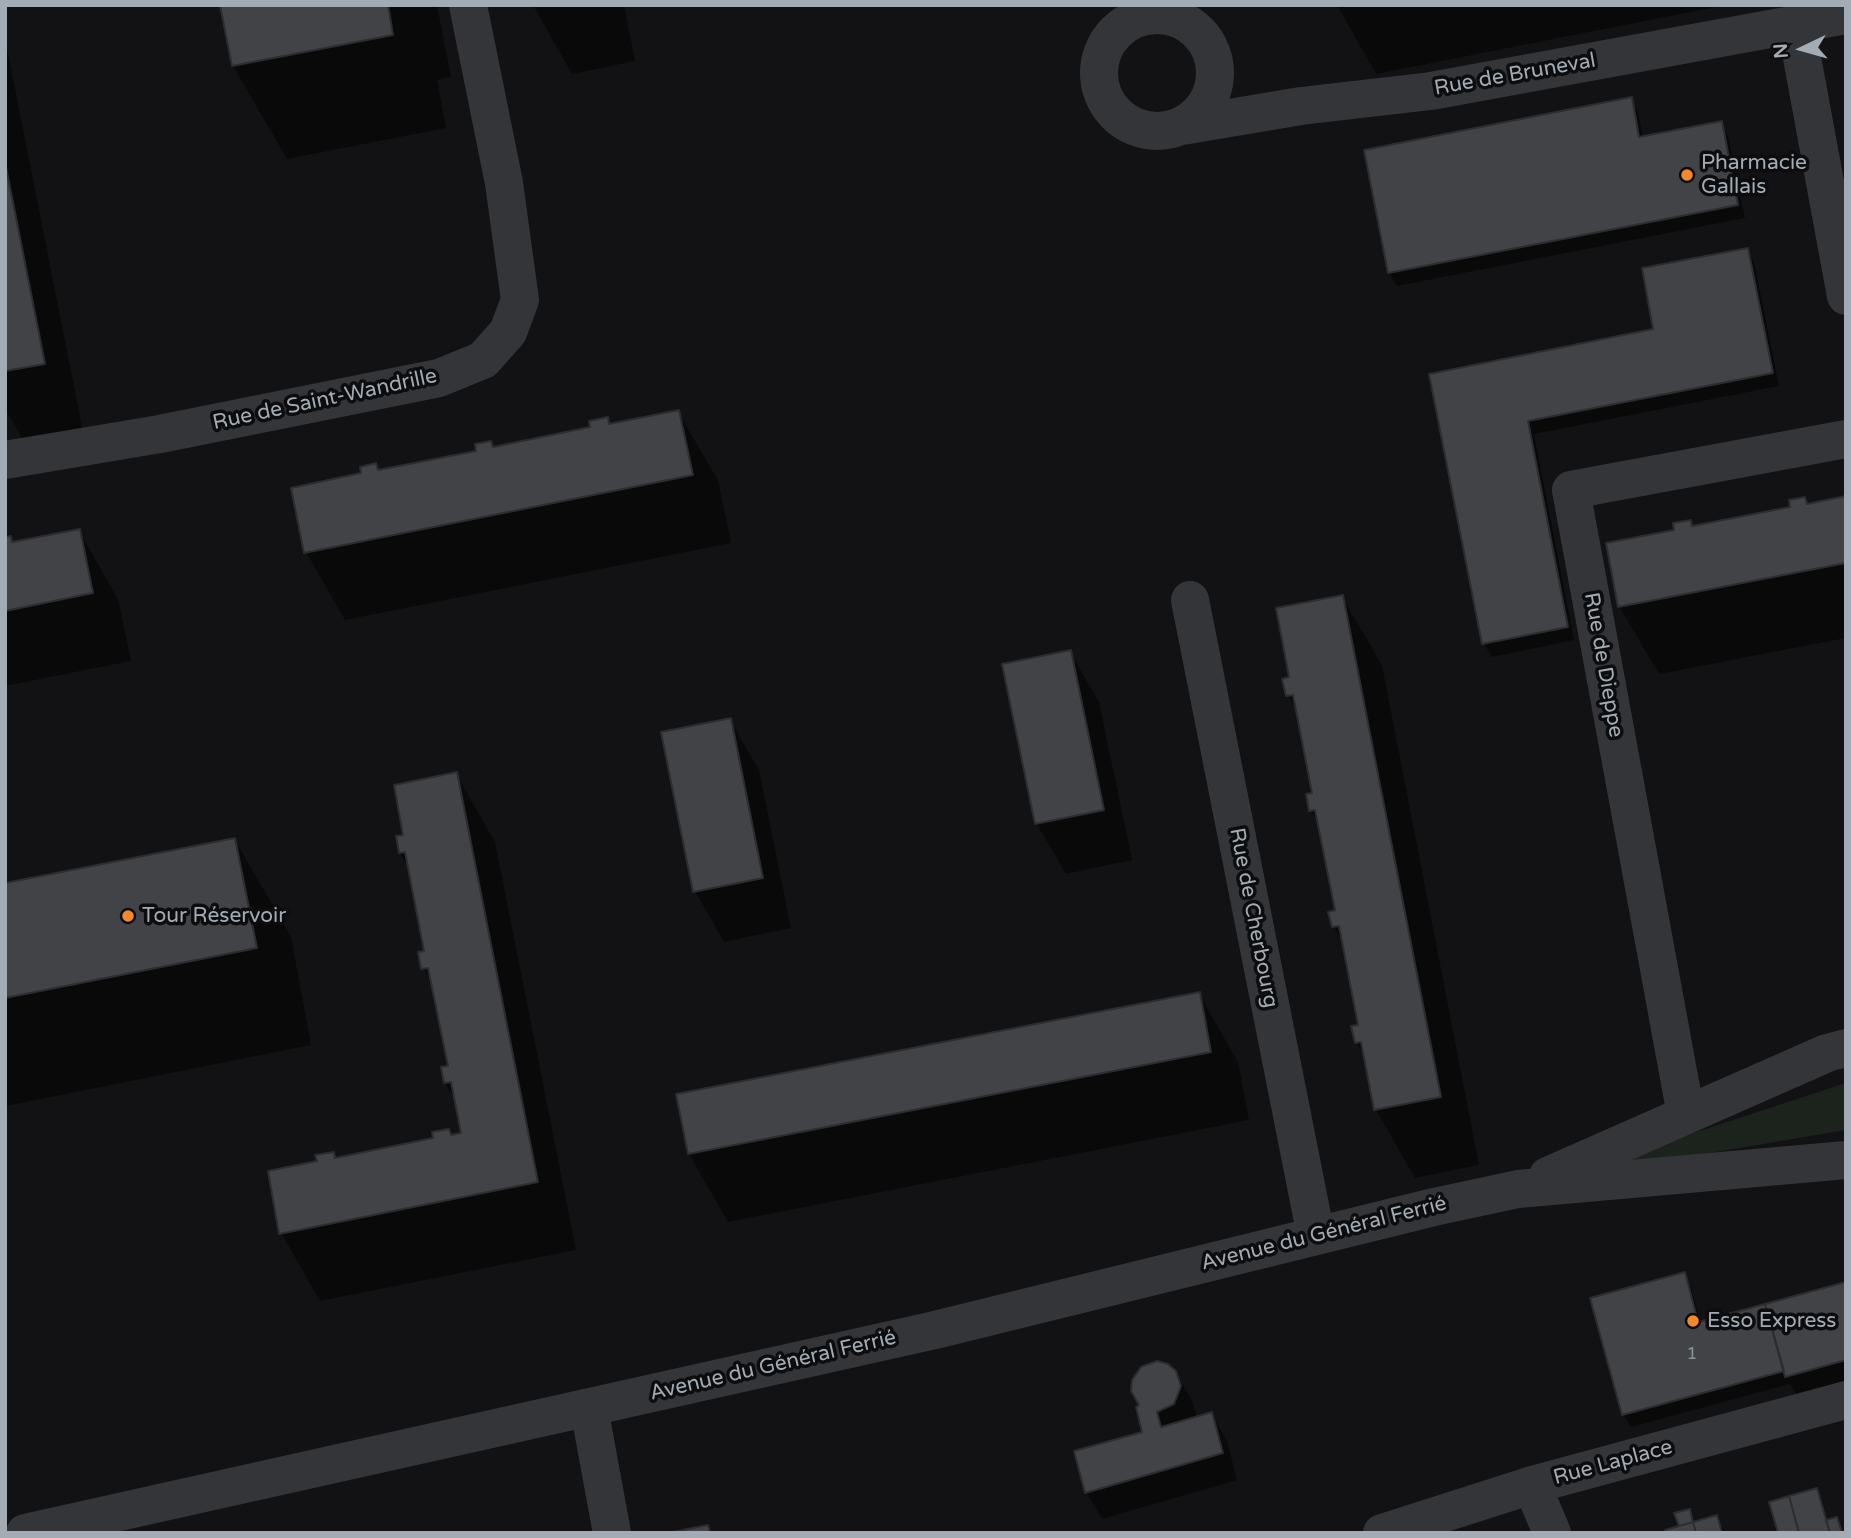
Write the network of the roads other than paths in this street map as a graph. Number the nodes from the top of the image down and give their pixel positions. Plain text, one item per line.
1 (468, 5) edge
2 (1846, 15) edge
3 (1796, 25) junction
4 (1182, 126) dead end
5 (1846, 296) edge
6 (1846, 439) edge
7 (5, 460) edge
8 (1190, 600) dead end
9 (1839, 1046) edge
10 (1686, 1115) junction
11 (1846, 1160) edge
12 (1518, 1189) junction
13 (1316, 1236) junction
14 (1846, 1400) edge
15 (589, 1408) junction
16 (1532, 1485) junction
17 (25, 1533) edge
18 (612, 1533) edge
19 (1382, 1533) edge
20 (1552, 1533) edge

1 - 7 street, Rue de Saint-Wandrille
2 - 3 street, Rue de Bruneval
3 - 4 street, Rue de Bruneval
3 - 5 street
6 - 10 street, Rue de Dieppe
8 - 13 street, Rue de Cherbourg
9 - 10 street
10 - 12 street
11 - 12 street
12 - 13 street, Avenue du Général Ferrié
13 - 15 street, Avenue du Général Ferrié
14 - 16 street, Rue Laplace
15 - 17 street, Avenue du Général Ferrié
15 - 18 street
16 - 19 street, Rue Laplace
16 - 20 street

